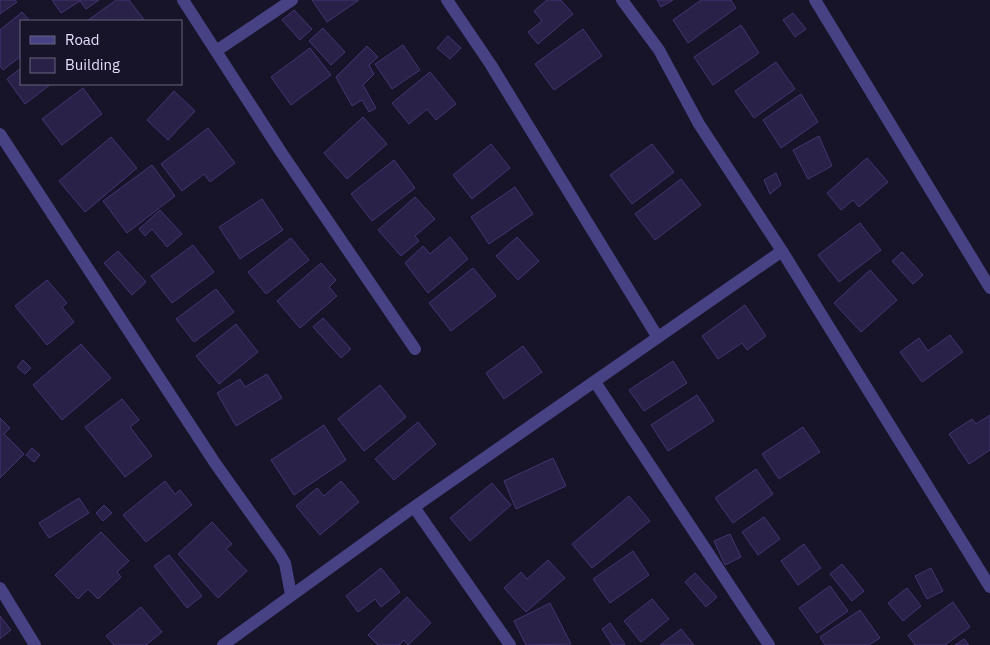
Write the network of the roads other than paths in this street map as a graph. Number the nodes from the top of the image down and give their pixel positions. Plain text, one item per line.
1 (183, 0) edge
2 (292, 0) edge
3 (447, 0) edge
4 (622, 0) edge
5 (815, 0) edge
6 (216, 52) junction
7 (0, 134) edge
8 (782, 251) junction
9 (990, 288) edge
10 (657, 336) junction
11 (415, 349) dead end
12 (595, 382) junction
13 (414, 507) junction
14 (990, 587) edge
15 (0, 588) edge
16 (291, 595) junction
17 (229, 644) edge
18 (35, 645) edge
19 (510, 645) edge
20 (769, 645) edge

1 - 6 street
2 - 6 street
3 - 10 street
4 - 8 street
5 - 9 street
6 - 11 street
7 - 16 street
8 - 10 street
8 - 14 street
10 - 12 street
12 - 13 street
12 - 20 street
13 - 16 street
13 - 19 street
15 - 18 street
16 - 17 street

